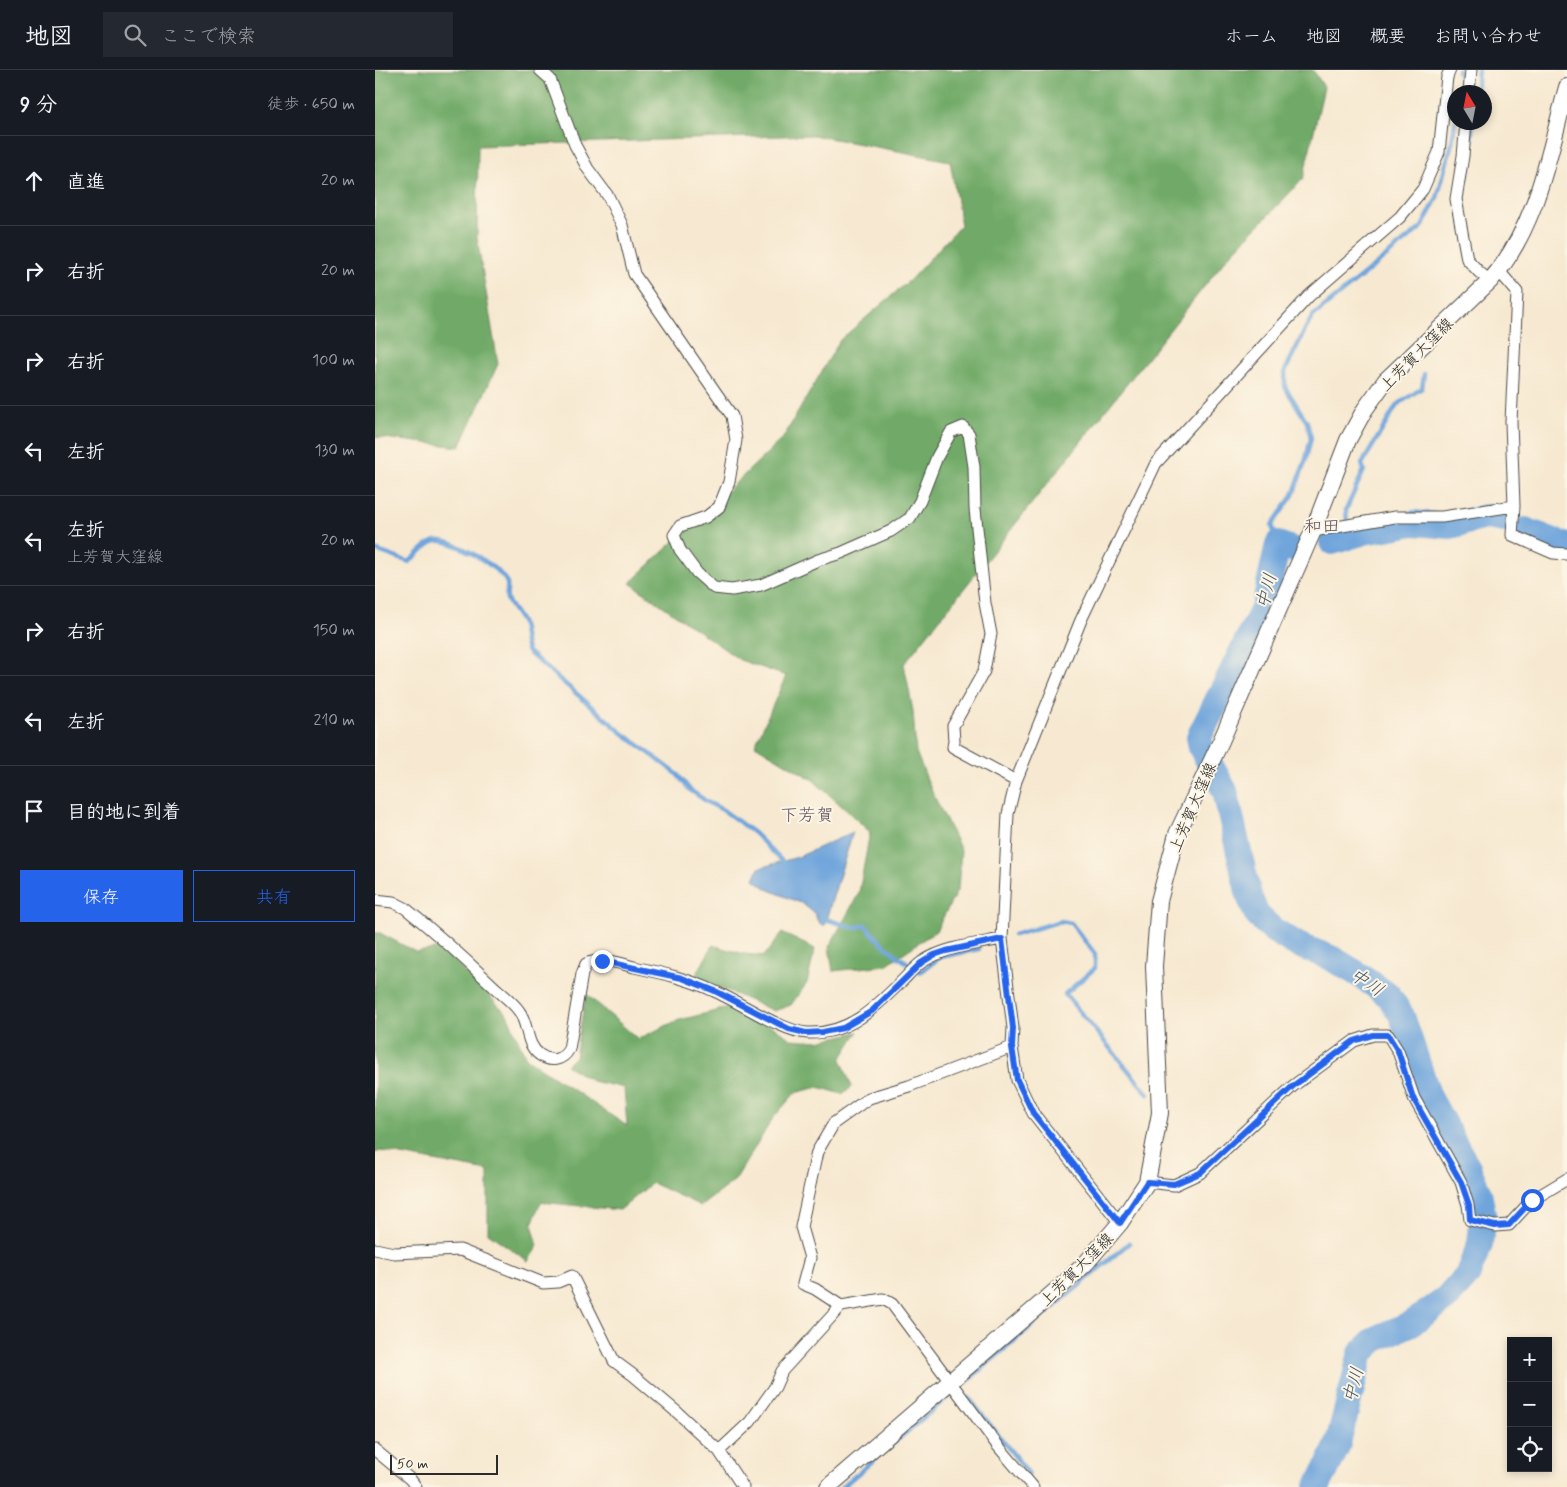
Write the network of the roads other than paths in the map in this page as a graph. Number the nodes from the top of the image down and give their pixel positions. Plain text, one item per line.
1 (540, 70) edge
2 (1451, 70) edge
3 (1471, 70) edge
4 (1470, 85) edge
5 (1567, 87) edge
6 (1465, 130) edge
7 (1494, 276) junction
8 (1514, 506) junction
9 (1313, 531) junction
10 (1567, 554) edge
11 (1016, 781) junction
12 (375, 900) edge
13 (1002, 939) junction
14 (1012, 1047) junction
15 (1567, 1178) edge
16 (1147, 1182) junction
17 (1120, 1223) junction
18 (375, 1249) edge
19 (841, 1306) junction
20 (951, 1382) junction
21 (375, 1450) edge
22 (719, 1451) junction
23 (416, 1487) edge
24 (743, 1487) edge
25 (829, 1487) edge
26 (1033, 1487) edge

1 - 11 street
2 - 11 street
3 - 4 street
5 - 7 main road, 上芳賀大窪線
6 - 7 street
7 - 8 street
7 - 9 main road, 上芳賀大窪線
8 - 9 street
8 - 10 street
9 - 16 main road, 上芳賀大窪線
11 - 13 street
12 - 13 street
13 - 14 street
14 - 17 street
14 - 19 street
15 - 16 street
16 - 17 main road, 上芳賀大窪線
17 - 20 main road, 上芳賀大窪線
18 - 22 street
19 - 20 street
19 - 22 street
20 - 25 main road, 上芳賀大窪線
20 - 26 street
21 - 23 street
22 - 24 street

